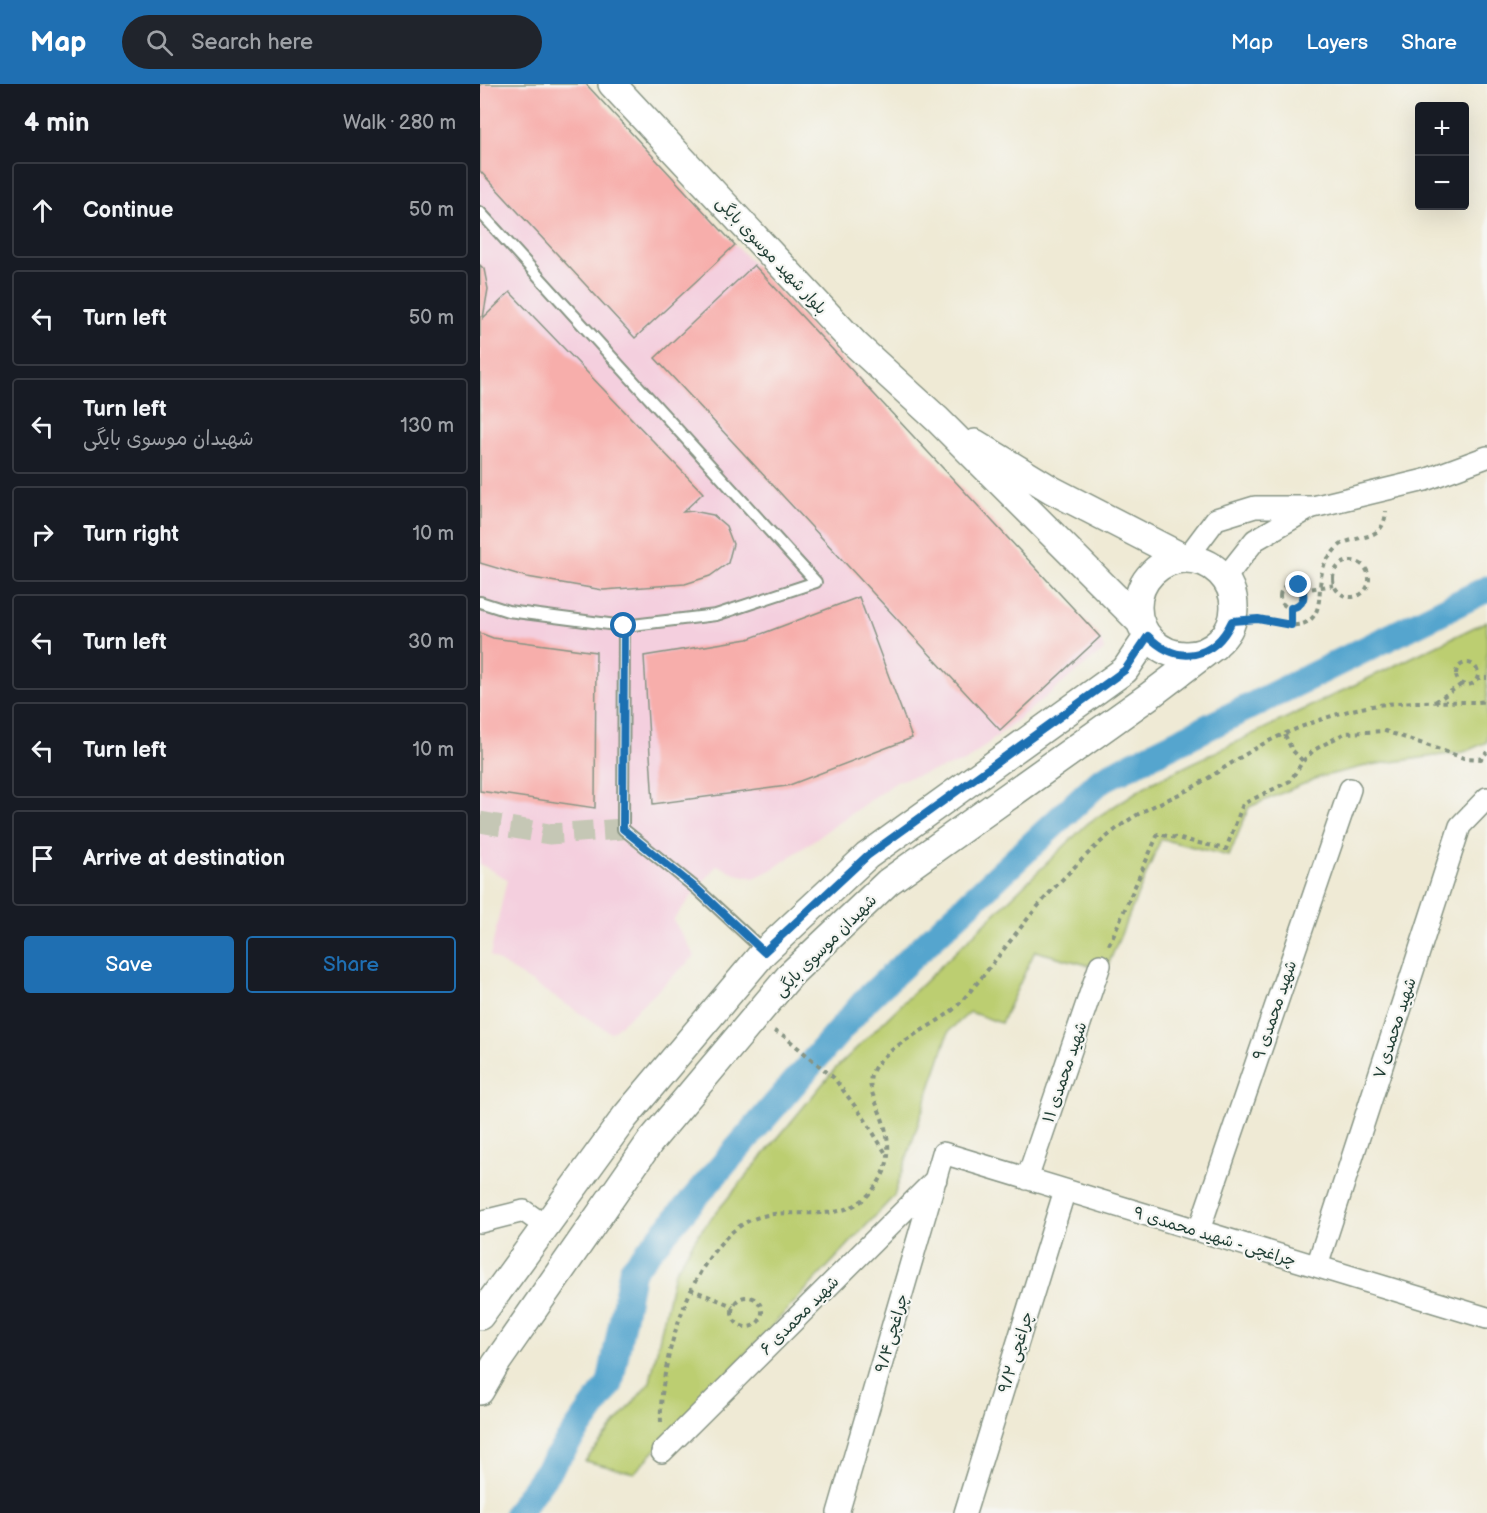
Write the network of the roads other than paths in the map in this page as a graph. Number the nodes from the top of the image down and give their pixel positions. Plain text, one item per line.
1 (612, 84) edge
2 (480, 212) edge
3 (938, 420) junction
4 (1487, 457) edge
5 (1312, 507) junction
6 (1186, 559) junction
7 (1225, 578) junction
8 (480, 602) edge
9 (624, 626) junction
10 (1145, 629) junction
11 (1215, 646) junction
12 (1350, 789) dead end
13 (1487, 798) edge
14 (764, 952) junction
15 (1100, 965) road end
16 (943, 1153) joint
17 (937, 1178) junction
18 (1027, 1179) junction
19 (1065, 1190) junction
20 (480, 1222) edge
21 (545, 1226) junction
22 (1199, 1230) junction
23 (1317, 1266) junction
24 (480, 1316) edge
25 (1487, 1318) edge
26 (480, 1391) edge
27 (662, 1452) road end
28 (838, 1513) edge
29 (965, 1513) edge

1 - 3 street, بلوار شهید موسوی بایگی
2 - 9 lane
3 - 6 street, بلوار شهید موسوی بایگی
3 - 10 street, بلوار شهید موسوی بایگی
4 - 5 street
5 - 6 street
5 - 7 street
6 - 7 street
6 - 10 street
7 - 11 street
8 - 9 lane
9 - 14 lane
10 - 11 street
10 - 14 street, شهیدان موسوی بایگی
11 - 26 street, شهیدان موسوی بایگی
12 - 22 street, شهید محمدی ۹
13 - 23 street, شهید محمدی ۷
14 - 21 street, شهیدان موسوی بایگی
15 - 18 street, شهید محمدی ۱۱
16 - 17 street, ۹/۴چراغچی
16 - 18 street, ۹ چراغچی - شهید محمدی
17 - 27 street, شهید محمدی ۶
17 - 28 street, ۹/۴چراغچی
18 - 19 street, ۹ چراغچی - شهید محمدی
19 - 22 street, ۹ چراغچی - شهید محمدی
19 - 29 street, ۹/۲ چراغچی
20 - 21 street
21 - 24 street, شهیدان موسوی بایگی
22 - 23 street, ۹ چراغچی - شهید محمدی
23 - 25 street, ۹ چراغچی - شهید محمدی

